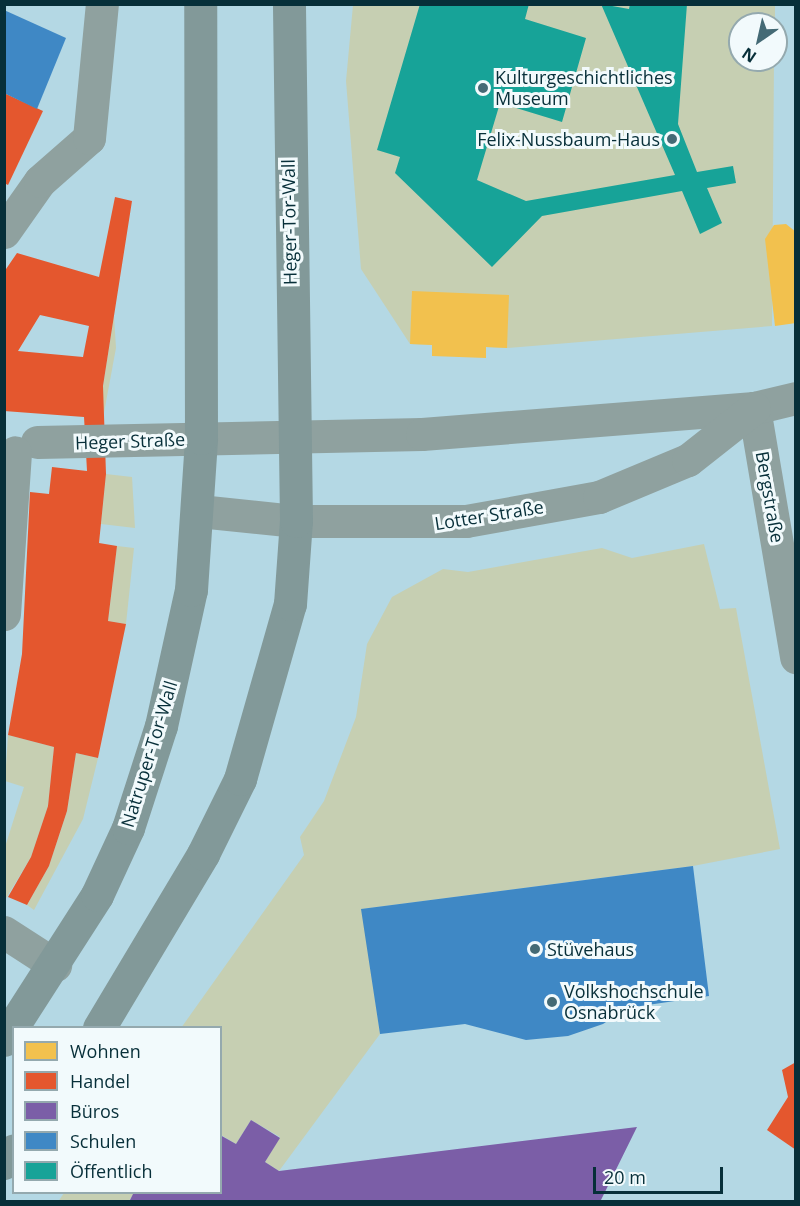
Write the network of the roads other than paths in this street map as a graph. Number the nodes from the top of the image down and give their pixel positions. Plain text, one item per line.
1 (102, 4) edge
2 (200, 4) edge
3 (289, 4) edge
4 (4, 232) edge
5 (795, 398) edge
6 (754, 408) junction
7 (201, 438) junction
8 (293, 439) junction
9 (29, 444) edge
10 (199, 510) junction
11 (296, 521) junction
12 (4, 614) edge
13 (795, 657) edge
14 (4, 933) edge
15 (55, 965) junction
16 (14, 1026) edge
17 (100, 1026) edge

1 - 4 street
2 - 7 main road
3 - 8 main road, Heger-Tor-Wall
5 - 6 street, Lotter Straße
6 - 8 street, Lotter Straße
6 - 11 street, Lotter Straße
6 - 13 street, Bergstraße
7 - 8 street, Lotter Straße
7 - 9 street, Heger Straße
7 - 10 main road, Natruper-Tor-Wall
8 - 11 main road
9 - 12 street
10 - 11 street, Lotter Straße
10 - 15 main road, Natruper-Tor-Wall
11 - 17 main road
14 - 15 street
15 - 16 main road, Natruper-Tor-Wall

